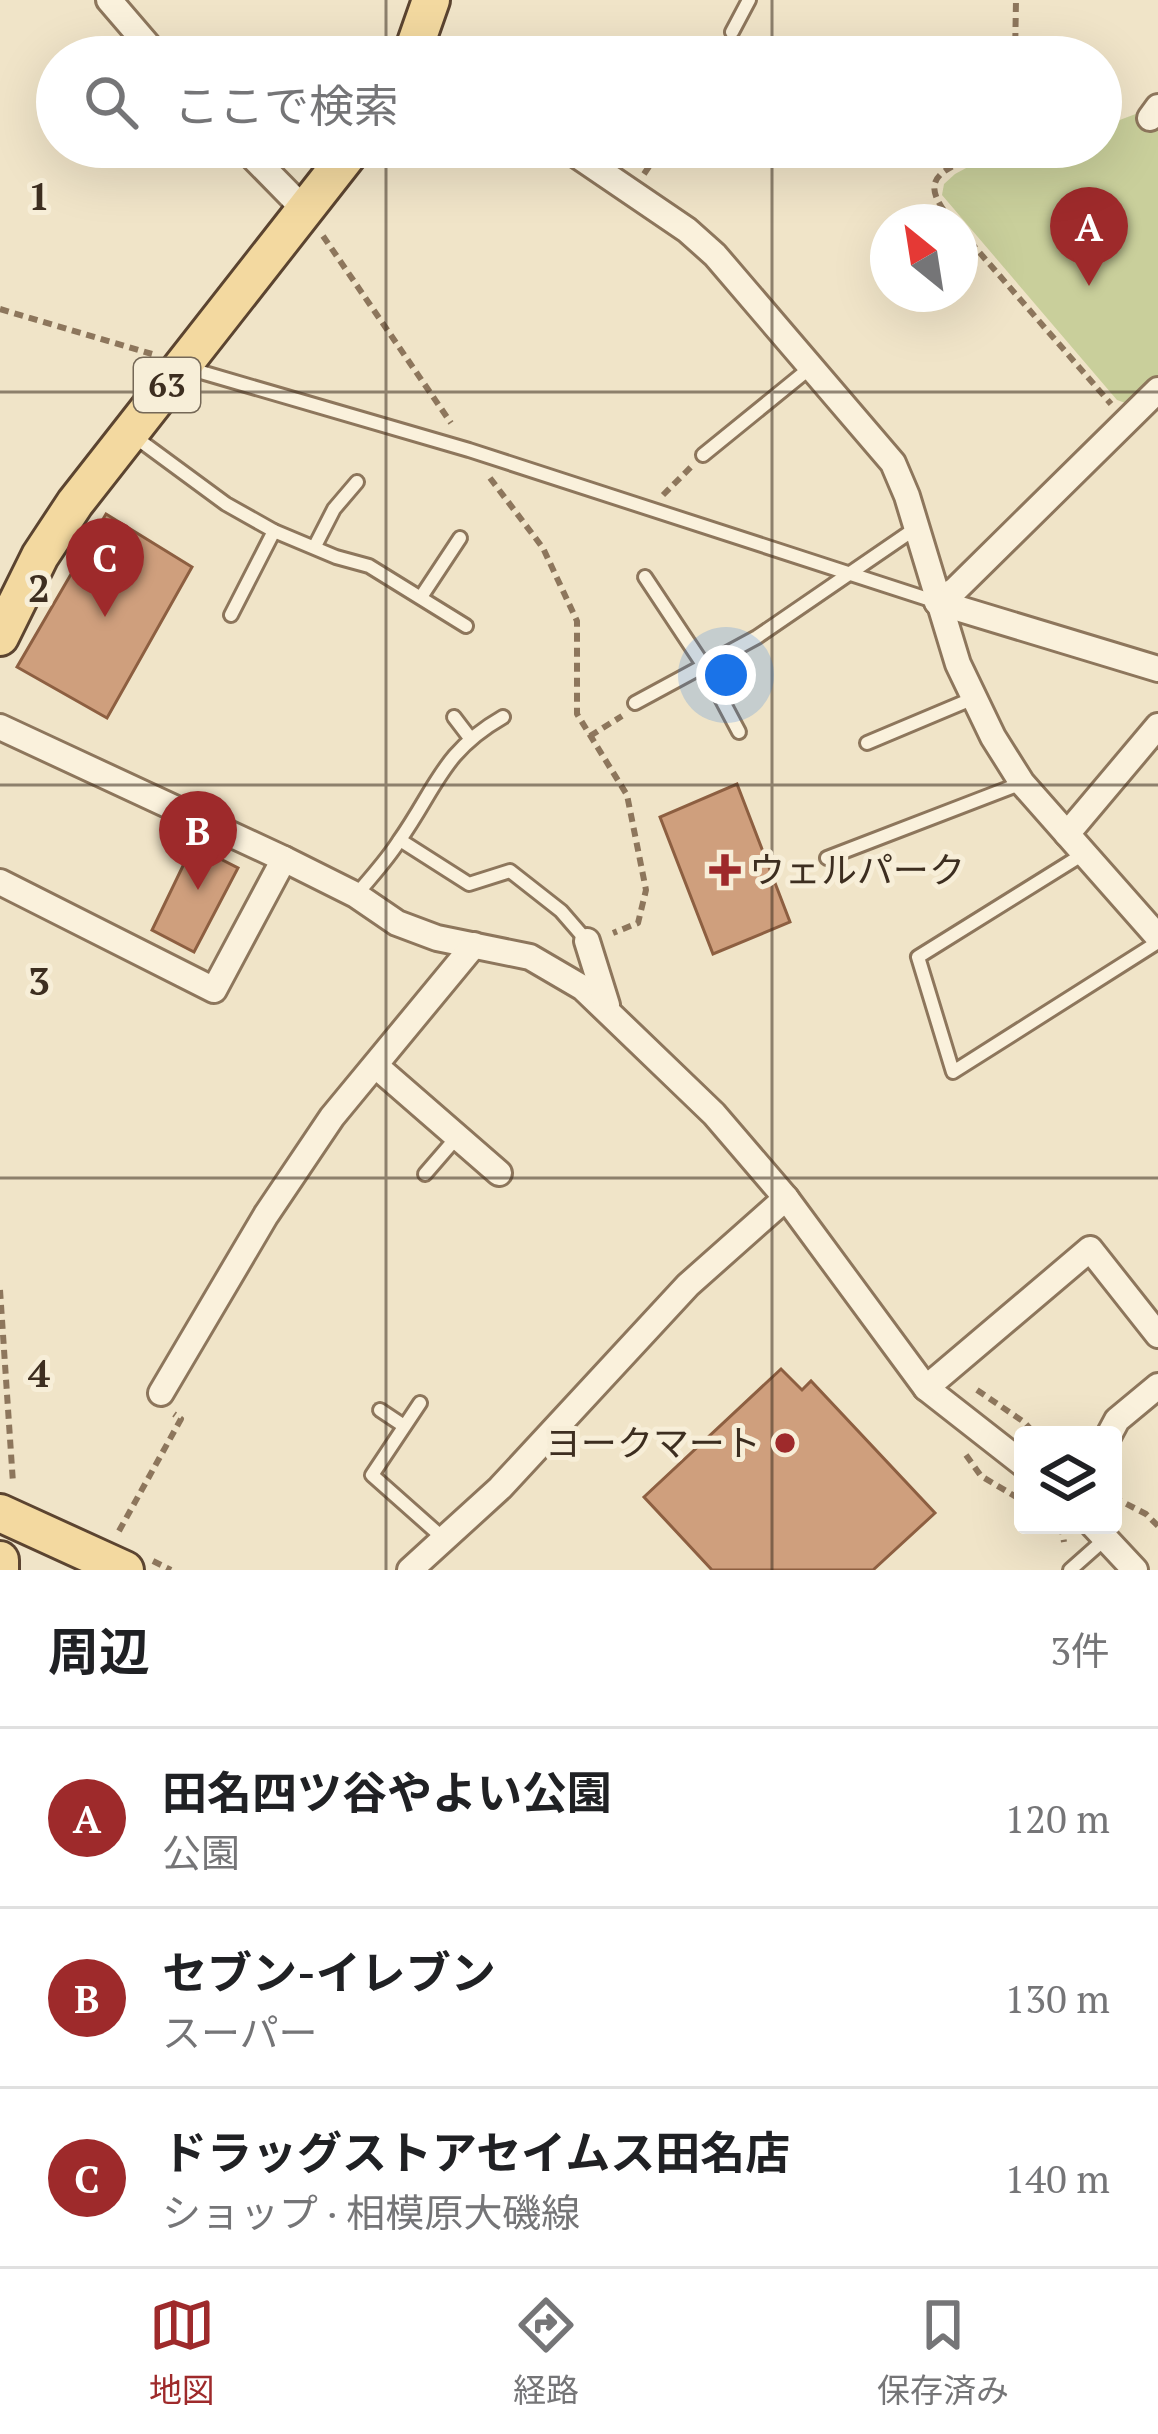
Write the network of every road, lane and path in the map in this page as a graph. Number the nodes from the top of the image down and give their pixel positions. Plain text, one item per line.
1 (109, 0) edge
2 (431, 0) edge
3 (749, 0) edge
4 (1016, 0) edge
5 (732, 32) dead end
6 (140, 36) edge
7 (424, 36) edge
8 (1015, 36) edge
9 (264, 168) edge
10 (337, 168) edge
11 (597, 168) edge
12 (953, 168) edge
13 (295, 200) dead end
14 (937, 204) edge
15 (316, 225) dead end
16 (978, 251) edge
17 (0, 309) edge
18 (170, 359) dead end
19 (811, 367) junction
20 (201, 372) dead end
21 (1158, 390) edge
22 (1127, 422) junction
23 (129, 432) junction
24 (469, 450) junction
25 (703, 455) joint
26 (357, 482) dead end
27 (648, 510) junction
28 (917, 527) junction
29 (274, 531) junction
30 (460, 538) dead end
31 (315, 546) junction
32 (845, 574) junction
33 (645, 577) dead end
34 (421, 597) junction
35 (937, 602) junction
36 (231, 615) dead end
37 (466, 626) dead end
38 (0, 637) edge
39 (704, 666) junction
40 (1158, 669) edge
41 (974, 698) junction
42 (635, 703) joint
43 (454, 717) dead end
44 (503, 717) dead end
45 (1158, 726) edge
46 (0, 727) edge
47 (739, 733) dead end
48 (590, 736) junction
49 (470, 738) junction
50 (867, 743) dead end
51 (1022, 783) junction
52 (1067, 834) junction
53 (400, 840) junction
54 (1085, 853) junction
55 (827, 858) dead end
56 (284, 859) junction
57 (0, 882) edge
58 (356, 896) junction
59 (1158, 940) edge
60 (586, 941) junction
61 (474, 945) junction
62 (608, 1007) junction
63 (376, 1066) junction
64 (457, 1136) junction
65 (499, 1172) dead end
66 (425, 1174) dead end
67 (786, 1198) junction
68 (0, 1291) edge
69 (1158, 1335) edge
70 (1158, 1386) edge
71 (926, 1388) junction
72 (973, 1388) dead end
73 (161, 1393) joint
74 (420, 1403) dead end
75 (380, 1410) dead end
76 (404, 1426) junction
77 (1028, 1426) edge
78 (1114, 1426) edge
79 (961, 1449) dead end
80 (1014, 1457) edge
81 (6, 1496) edge
82 (1014, 1496) edge
83 (1122, 1502) edge
84 (1158, 1526) edge
85 (1062, 1534) edge
86 (1098, 1534) edge
87 (1103, 1534) edge
88 (443, 1538) junction
89 (1064, 1542) dead end
90 (119, 1556) edge
91 (0, 1560) edge
92 (1072, 1569) edge
93 (0, 1570) edge
94 (410, 1570) edge
95 (1135, 1570) edge

1 - 6 street
2 - 7 main road
3 - 5 lane
4 - 8 path
9 - 13 street
10 - 23 main road, 63
11 - 19 street
12 - 14 path
15 - 24 path
16 - 22 path
17 - 18 path
19 - 25 lane
19 - 28 street
20 - 24 lane
21 - 22 street
22 - 35 street
23 - 29 lane
23 - 38 main road, 63
24 - 27 lane
24 - 48 path
25 - 27 path
26 - 31 lane
27 - 32 lane
28 - 32 lane
28 - 35 street
29 - 31 lane
29 - 36 lane
30 - 34 lane
31 - 34 lane
32 - 35 lane
32 - 39 lane
33 - 39 lane
34 - 37 lane
35 - 40 street
35 - 41 street
39 - 42 lane
39 - 47 lane
41 - 50 lane
41 - 51 street
42 - 48 path
43 - 49 lane
44 - 49 lane
45 - 52 street
46 - 56 street
48 - 60 path
49 - 53 lane
51 - 52 street
51 - 55 lane
52 - 54 street
53 - 58 lane
53 - 60 lane
54 - 59 street
54 - 59 lane
56 - 57 street
56 - 58 street
58 - 61 street
60 - 62 street
61 - 62 street
61 - 63 street
62 - 67 street
63 - 64 street
63 - 73 street
64 - 65 street
64 - 66 lane
67 - 71 street
67 - 88 street
68 - 81 path
69 - 71 street
70 - 78 street
71 - 80 street
72 - 77 path
73 - 90 path
74 - 76 lane
75 - 76 lane
76 - 88 lane
79 - 82 path
81 - 90 main road
83 - 84 path
85 - 89 path
86 - 92 lane
87 - 95 street
88 - 94 street
91 - 93 main road

